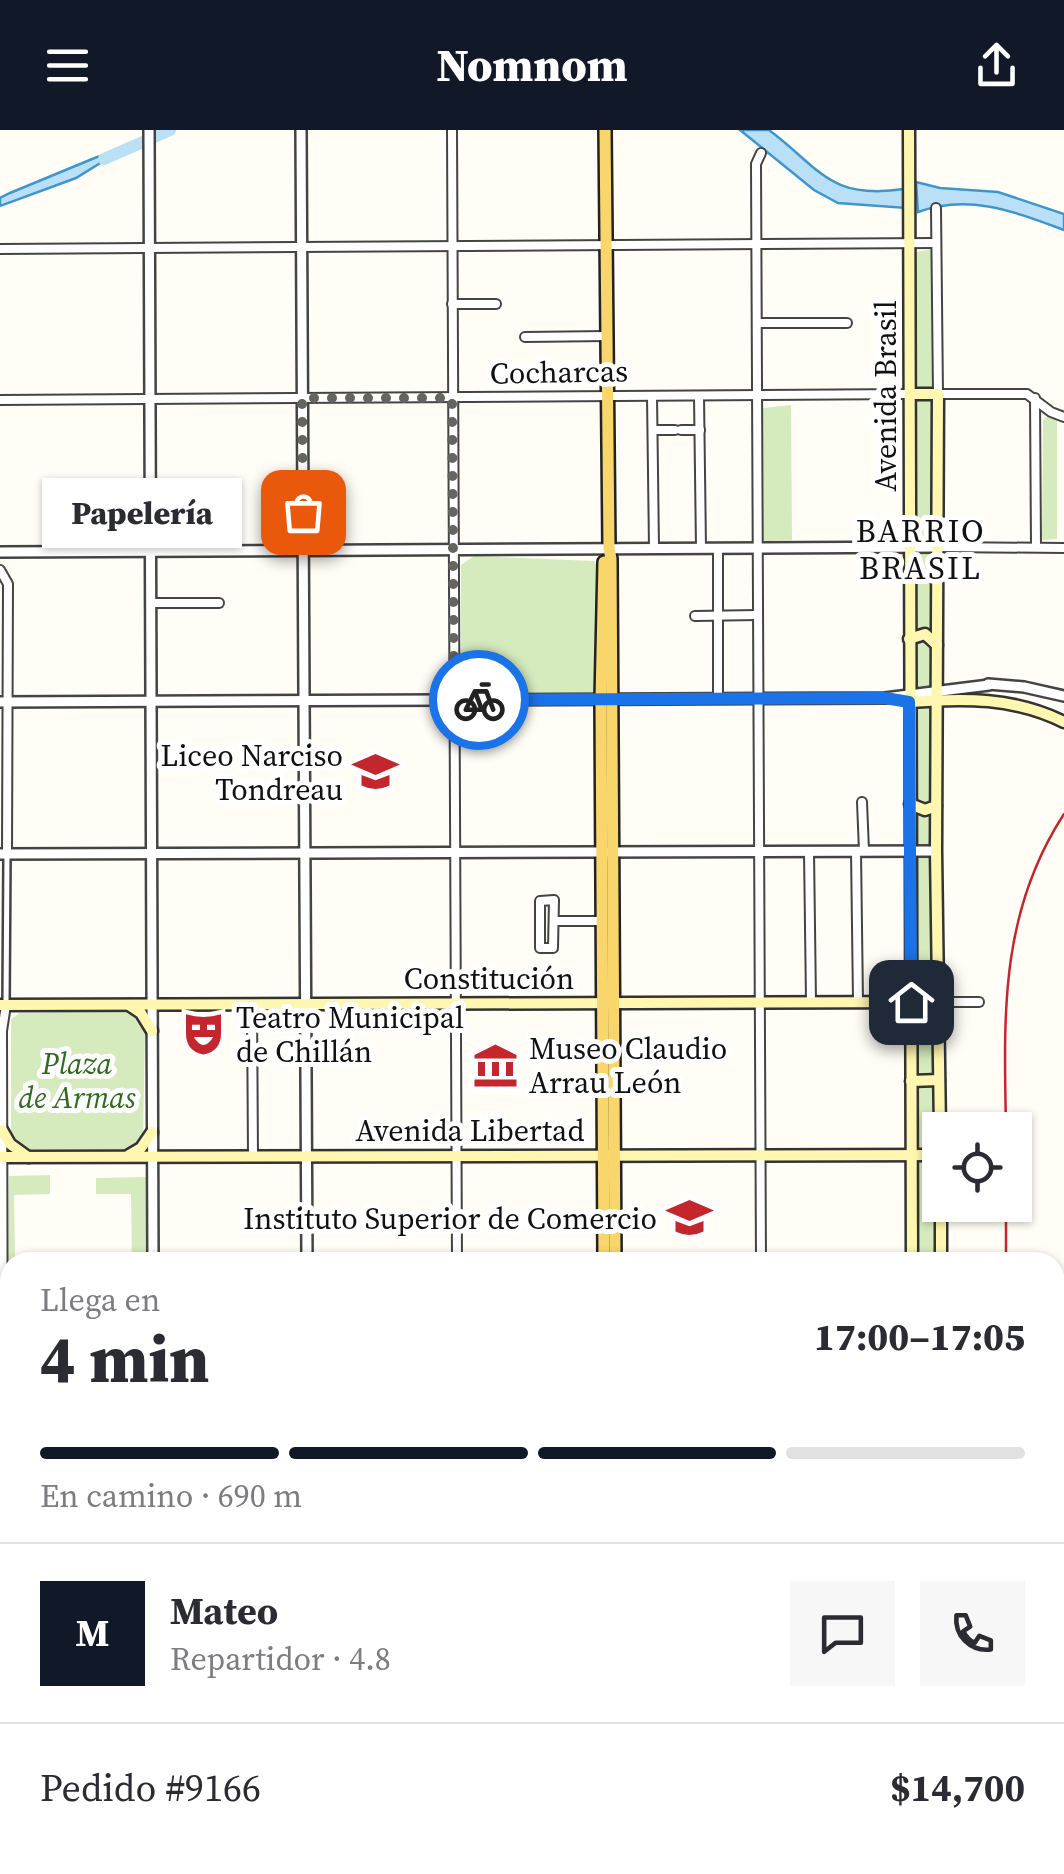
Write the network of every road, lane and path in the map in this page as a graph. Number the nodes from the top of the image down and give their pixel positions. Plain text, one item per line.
1 (301, 130) edge
2 (452, 130) edge
3 (605, 130) edge
4 (909, 130) edge
5 (149, 135) edge
6 (761, 154) dead end
7 (936, 208) dead end
8 (910, 243) junction
9 (936, 243) junction
10 (607, 244) junction
11 (757, 244) junction
12 (451, 246) junction
13 (302, 247) junction
14 (149, 248) junction
15 (0, 249) edge
16 (452, 304) junction
17 (496, 304) dead end
18 (757, 323) junction
19 (847, 323) dead end
20 (608, 336) junction
21 (525, 337) dead end
22 (910, 394) junction
23 (938, 394) junction
24 (757, 395) junction
25 (608, 396) junction
26 (652, 396) junction
27 (700, 396) junction
28 (302, 398) junction
29 (452, 398) junction
30 (1035, 398) junction
31 (150, 399) junction
32 (0, 400) edge
33 (1064, 417) edge
34 (652, 430) junction
35 (700, 430) junction
36 (910, 547) junction
37 (938, 547) junction
38 (1036, 547) junction
39 (608, 548) junction
40 (654, 548) junction
41 (700, 548) junction
42 (718, 548) junction
43 (758, 548) junction
44 (1064, 548) edge
45 (304, 550) junction
46 (453, 550) junction
47 (151, 551) junction
48 (0, 552) edge
49 (0, 570) edge
50 (151, 603) junction
51 (219, 603) dead end
52 (758, 615) junction
53 (695, 616) dead end
54 (718, 616) junction
55 (909, 639) junction
56 (938, 646) junction
57 (938, 689) junction
58 (1064, 696) edge
59 (2, 698) edge
60 (758, 698) junction
61 (909, 698) junction
62 (718, 699) junction
63 (304, 700) junction
64 (454, 700) junction
65 (606, 700) junction
66 (152, 702) junction
67 (1064, 722) edge
68 (862, 802) dead end
69 (910, 804) junction
70 (936, 806) junction
71 (910, 850) junction
72 (936, 850) junction
73 (759, 851) junction
74 (809, 851) junction
75 (860, 851) junction
76 (454, 852) junction
77 (607, 852) junction
78 (305, 853) junction
79 (3, 854) edge
80 (152, 854) junction
81 (554, 921) junction
82 (603, 921) junction
83 (760, 1002) junction
84 (810, 1002) junction
85 (858, 1002) junction
86 (911, 1002) junction
87 (940, 1002) junction
88 (979, 1002) dead end
89 (608, 1003) junction
90 (252, 1004) junction
91 (306, 1004) junction
92 (455, 1004) junction
93 (3, 1005) edge
94 (128, 1005) junction
95 (151, 1005) junction
96 (152, 1031) junction
97 (938, 1080) junction
98 (911, 1081) junction
99 (939, 1112) edge
100 (2, 1130) junction
101 (152, 1132) junction
102 (912, 1153) junction
103 (609, 1154) junction
104 (761, 1154) junction
105 (922, 1154) edge
106 (456, 1155) junction
107 (254, 1156) junction
108 (307, 1156) junction
109 (1, 1157) edge
110 (28, 1157) junction
111 (126, 1157) junction
112 (152, 1157) junction
113 (940, 1222) edge
114 (3, 1252) edge
115 (153, 1252) edge
116 (307, 1252) edge
117 (457, 1252) edge
118 (604, 1252) edge
119 (614, 1252) edge
120 (761, 1252) edge
121 (912, 1252) edge
122 (941, 1252) edge

1 - 13 street
2 - 12 street
3 - 10 main road
4 - 8 main road, Avenida Brasil
5 - 14 street
6 - 11 street
7 - 9 street, Avenida Brasil
8 - 9 street
8 - 11 street
8 - 22 main road, Avenida Brasil
9 - 23 street, Avenida Brasil
10 - 11 street
10 - 12 street
10 - 20 main road
11 - 18 street
12 - 13 street
12 - 16 street
13 - 14 street
13 - 28 street
14 - 15 street
14 - 31 street
16 - 17 street
16 - 29 street
18 - 19 street
18 - 24 street
20 - 21 street
20 - 25 main road
22 - 23 main road, Cocharcas
22 - 24 street, Cocharcas
22 - 36 main road, Avenida Brasil
23 - 30 street
23 - 37 main road, Avenida Brasil
24 - 27 street, Cocharcas
24 - 43 street
25 - 26 street, Cocharcas
25 - 29 street, Cocharcas
25 - 39 main road
26 - 27 street, Cocharcas
26 - 34 street
27 - 35 street
28 - 29 street, Cocharcas
28 - 31 street, Cocharcas
28 - 45 street
29 - 46 street
30 - 33 street
30 - 38 street
31 - 32 street, Cocharcas
31 - 47 street
34 - 35 street
34 - 40 street
35 - 41 street
36 - 37 street
36 - 43 street
36 - 55 main road, Avenida Brasil
37 - 38 street
37 - 56 main road, Avenida Brasil
38 - 44 street
39 - 40 street
39 - 46 street
39 - 65 main road
40 - 41 street
41 - 42 street
42 - 43 street
42 - 54 street
43 - 52 street
45 - 46 street
45 - 47 street
45 - 63 street
46 - 64 street
47 - 48 street
47 - 50 street
49 - 59 street
50 - 51 street
50 - 66 street
52 - 54 street
52 - 60 street
53 - 54 street
54 - 62 street
55 - 56 main road
55 - 61 main road, Avenida Brasil
56 - 57 main road, Avenida Brasil
57 - 58 street
57 - 61 main road
57 - 67 main road
57 - 70 main road, Avenida Brasil
59 - 66 street
59 - 79 street
60 - 61 street
60 - 62 street
60 - 73 street
61 - 69 main road, Avenida Brasil
62 - 65 street
63 - 64 street
63 - 66 street
63 - 78 street
64 - 65 street
64 - 76 street
65 - 77 main road
66 - 80 street
68 - 75 street
69 - 70 main road
69 - 71 main road, Avenida Brasil
70 - 72 main road, Avenida Brasil
71 - 72 street
71 - 75 street
71 - 86 main road, Avenida Brasil
72 - 87 main road, Avenida Brasil
73 - 74 street
73 - 77 street
73 - 83 street
74 - 75 street
74 - 84 street
75 - 85 street
76 - 77 street
76 - 78 street
76 - 92 street
77 - 82 main road
77 - 89 main road
78 - 80 street
78 - 91 street
79 - 80 street
79 - 93 street
80 - 95 street
81 - 81 street
81 - 82 street
82 - 89 main road
83 - 84 main road, Constitución
83 - 89 main road, Constitución
83 - 104 street
84 - 85 main road, Constitución
85 - 86 main road, Constitución
86 - 87 main road, Constitución
86 - 98 main road, Avenida Brasil
87 - 88 street, Constitución
87 - 97 main road, Avenida Brasil
89 - 92 main road, Constitución
89 - 103 main road
90 - 91 main road, Constitución
90 - 95 main road, Constitución
90 - 107 street
91 - 92 main road, Constitución
91 - 108 street
92 - 106 street
93 - 94 main road, Constitución
93 - 100 street
94 - 95 main road, Constitución
94 - 96 main road
95 - 96 street
96 - 101 street
97 - 98 main road
97 - 99 main road, Avenida Brasil
98 - 102 main road, Avenida Brasil
100 - 109 street
100 - 110 main road
101 - 111 main road
101 - 112 street
102 - 104 main road, Avenida Libertad
102 - 105 main road, Avenida Libertad
102 - 121 main road, Avenida Brasil
103 - 104 main road, Avenida Libertad
103 - 106 main road, Avenida Libertad
103 - 118 main road
103 - 119 main road
104 - 120 street
106 - 108 main road, Avenida Libertad
106 - 117 street
107 - 108 main road, Avenida Libertad
107 - 112 main road, Avenida Libertad
108 - 116 street
109 - 110 main road, Avenida Libertad
109 - 114 street
110 - 111 main road, Avenida Libertad
111 - 112 main road, Avenida Libertad
112 - 115 street
113 - 122 main road

